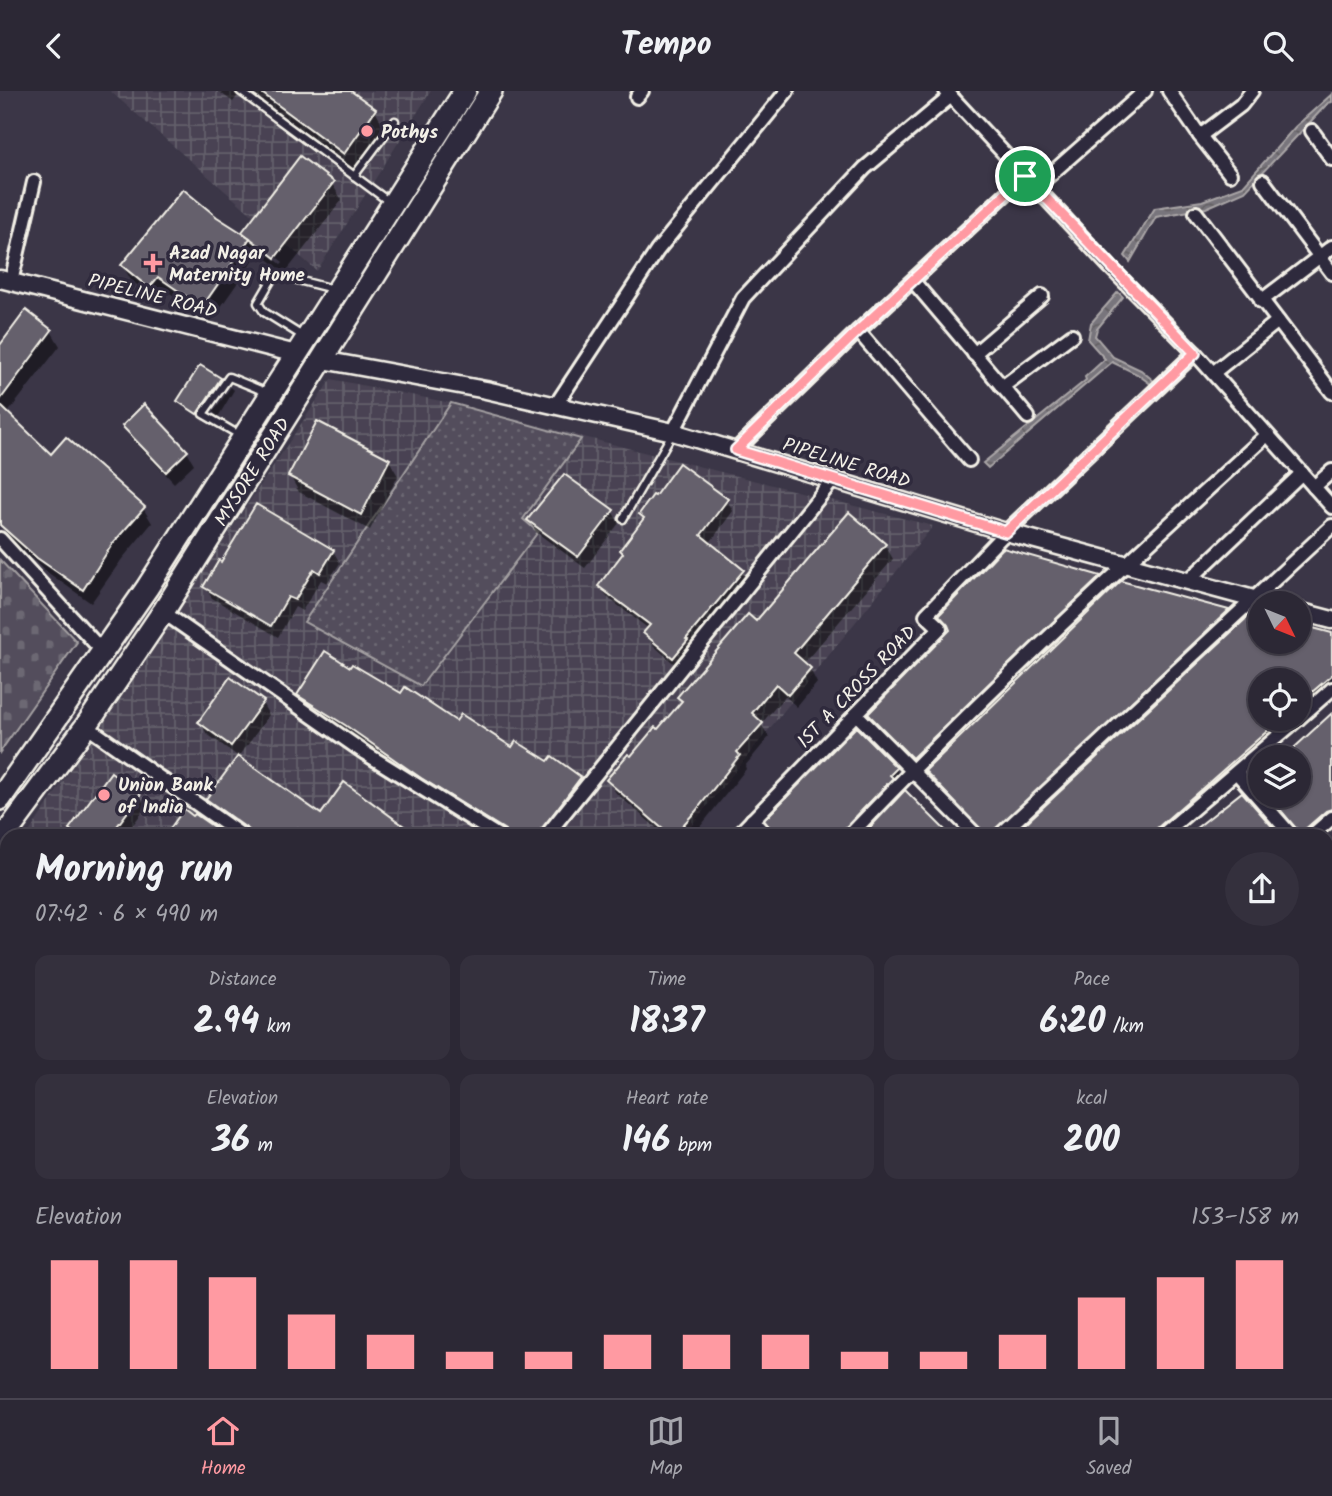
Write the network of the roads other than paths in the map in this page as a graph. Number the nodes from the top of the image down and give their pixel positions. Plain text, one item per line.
1 (240, 91) edge
2 (465, 91) edge
3 (491, 91) edge
4 (787, 91) edge
5 (1145, 91) edge
6 (1169, 91) edge
7 (1252, 91) edge
8 (949, 94) edge
9 (395, 121) dead end
10 (1312, 131) dead end
11 (1200, 135) junction
12 (1332, 159) edge
13 (1230, 174) dead end
14 (354, 176) junction
15 (1025, 176) junction
16 (1263, 181) dead end
17 (34, 182) dead end
18 (1036, 187) junction
19 (393, 204) junction
20 (1196, 213) dead end
21 (1332, 247) edge
22 (1319, 257) junction
23 (1332, 273) edge
24 (5, 281) edge
25 (913, 281) junction
26 (337, 290) junction
27 (1042, 296) dead end
28 (1261, 300) junction
29 (1278, 321) junction
30 (858, 331) junction
31 (1072, 335) dead end
32 (301, 346) junction
33 (1195, 353) junction
34 (974, 354) junction
35 (323, 360) junction
36 (1213, 373) junction
37 (1002, 387) junction
38 (1332, 392) edge
39 (270, 394) junction
40 (555, 406) junction
41 (1028, 417) dead end
42 (673, 432) junction
43 (1267, 435) junction
44 (243, 437) junction
45 (736, 450) junction
46 (969, 460) dead end
47 (1332, 471) edge
48 (1301, 473) junction
49 (833, 480) junction
50 (1314, 487) junction
51 (1332, 507) edge
52 (623, 519) dead end
53 (1332, 526) edge
54 (1006, 532) junction
55 (0, 539) edge
56 (1124, 564) junction
57 (1188, 581) junction
58 (1263, 591) edge
59 (1248, 597) edge
60 (1248, 605) edge
61 (163, 612) junction
62 (1311, 614) edge
63 (1332, 620) edge
64 (104, 653) junction
65 (1332, 689) edge
66 (1311, 708) edge
67 (856, 714) junction
68 (86, 726) junction
69 (1284, 731) edge
70 (913, 769) junction
71 (1237, 773) junction
72 (0, 799) edge
73 (752, 820) junction
74 (10, 829) edge
75 (232, 829) edge
76 (487, 829) edge
77 (551, 829) edge
78 (744, 829) edge
79 (760, 829) edge
80 (856, 829) edge
81 (970, 829) edge
82 (1007, 829) edge
83 (1170, 829) edge
84 (1286, 829) edge

1 - 14 lane
2 - 19 highway, MYSORE ROAD
3 - 35 highway, MYSORE ROAD
4 - 40 street
5 - 18 street
6 - 11 street
7 - 11 street
8 - 15 street
8 - 42 street
9 - 14 lane
10 - 12 street
11 - 13 street
14 - 19 lane
15 - 18 street
15 - 25 street
16 - 22 street
17 - 24 street
18 - 33 street
19 - 26 highway, MYSORE ROAD
20 - 28 street
21 - 22 street
22 - 23 street
22 - 28 street
24 - 32 street, PIPELINE ROAD
25 - 30 street
25 - 34 street
26 - 32 highway, MYSORE ROAD
26 - 32 lane
27 - 34 street
28 - 29 street
29 - 36 street
29 - 38 street
30 - 45 street
30 - 46 street
31 - 37 street
32 - 39 highway, MYSORE ROAD
33 - 36 street
33 - 54 street
34 - 37 street
35 - 40 street, PIPELINE ROAD
35 - 61 highway, MYSORE ROAD
36 - 43 street
37 - 41 street
39 - 44 highway, MYSORE ROAD
39 - 44 lane
40 - 42 street, PIPELINE ROAD
42 - 45 street, PIPELINE ROAD
42 - 52 lane
43 - 48 street
43 - 56 street
44 - 64 highway, MYSORE ROAD
45 - 49 street, PIPELINE ROAD
47 - 50 street
48 - 50 street
48 - 57 street
49 - 54 street, PIPELINE ROAD
49 - 77 street
50 - 51 street
53 - 58 street
54 - 56 street, PIPELINE ROAD
54 - 67 street, 1ST A CROSS ROAD
55 - 64 street
56 - 57 street, PIPELINE ROAD
56 - 70 street
57 - 59 street, PIPELINE ROAD
60 - 82 street
61 - 68 highway, MYSORE ROAD
61 - 76 street
62 - 63 street
64 - 72 highway, MYSORE ROAD
65 - 66 street
67 - 70 street
67 - 73 street, 1ST A CROSS ROAD
68 - 74 highway, MYSORE ROAD
68 - 75 street
69 - 71 street
70 - 80 street
70 - 81 street
71 - 83 street
71 - 84 street
73 - 78 street, 1ST A CROSS ROAD
73 - 79 street

